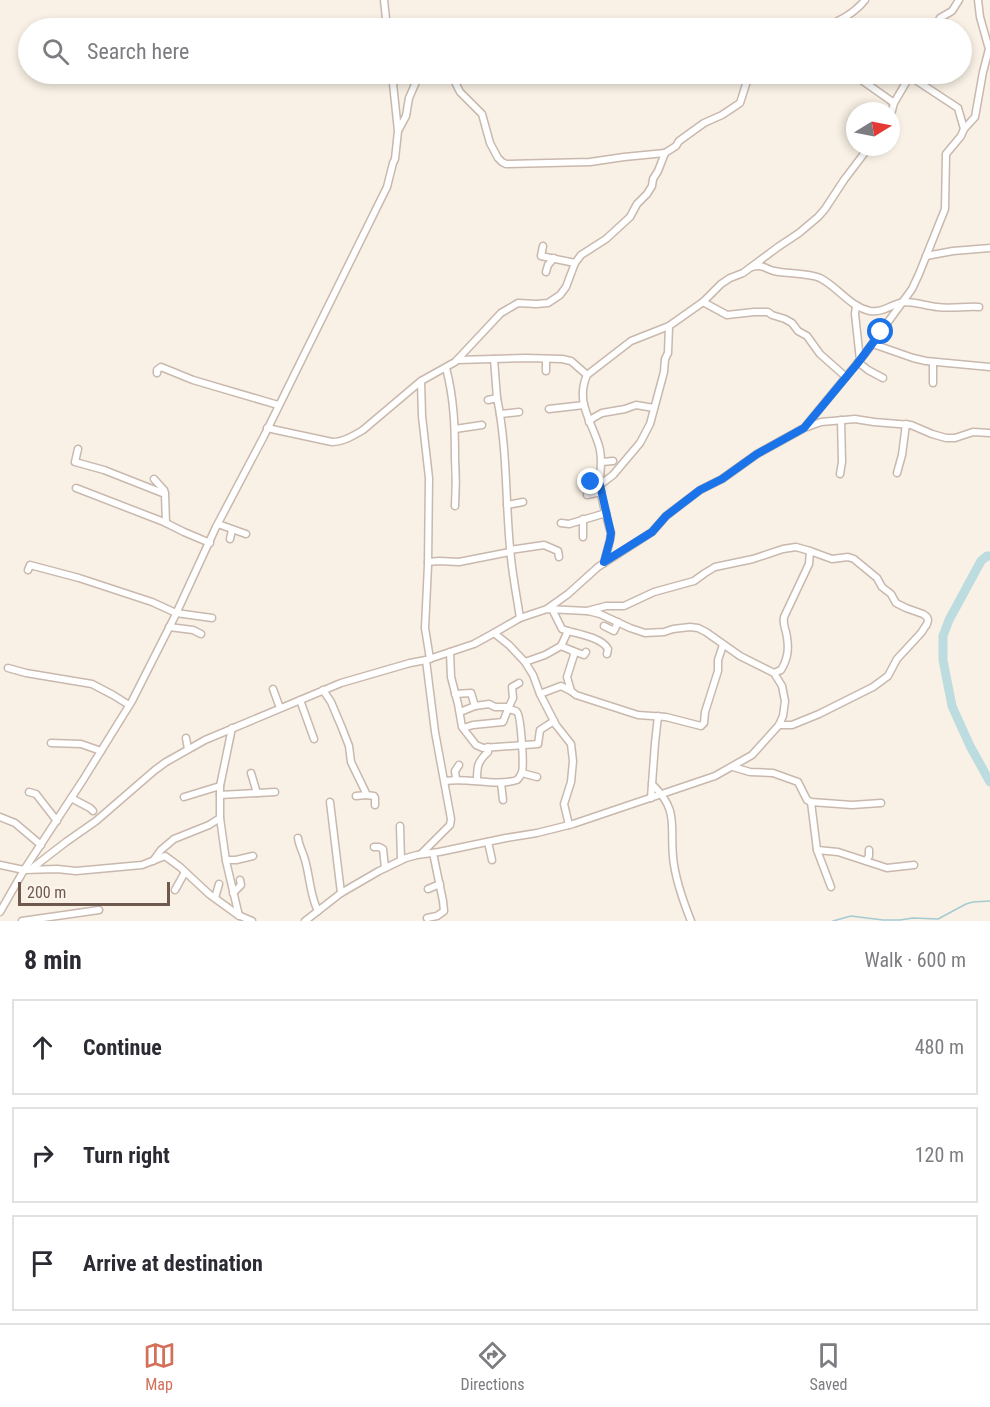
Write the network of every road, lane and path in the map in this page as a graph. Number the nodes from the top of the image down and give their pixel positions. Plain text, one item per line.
1 (384, 0) edge
2 (865, 0) edge
3 (959, 0) edge
4 (978, 0) edge
5 (386, 18) edge
6 (842, 18) edge
7 (940, 18) edge
8 (990, 48) edge
9 (393, 84) edge
10 (415, 84) edge
11 (456, 84) edge
12 (746, 84) edge
13 (867, 84) edge
14 (905, 84) edge
15 (924, 84) edge
16 (893, 102) edge
17 (894, 102) edge
18 (964, 129) junction
19 (399, 131) junction
20 (665, 153) junction
21 (862, 156) edge
22 (543, 246) dead end
23 (990, 248) edge
24 (926, 256) junction
25 (554, 258) junction
26 (575, 263) junction
27 (750, 267) junction
28 (546, 272) dead end
29 (703, 302) junction
30 (902, 303) junction
31 (856, 306) junction
32 (979, 308) dead end
33 (669, 326) junction
34 (873, 344) junction
35 (967, 357) dead end
36 (494, 359) junction
37 (457, 360) junction
38 (546, 360) junction
39 (859, 361) junction
40 (933, 362) junction
41 (967, 365) junction
42 (990, 367) edge
43 (446, 368) junction
44 (546, 371) dead end
45 (157, 373) dead end
46 (587, 375) junction
47 (846, 377) junction
48 (884, 378) dead end
49 (422, 381) junction
50 (933, 382) dead end
51 (497, 398) junction
52 (488, 400) dead end
53 (278, 405) junction
54 (584, 405) junction
55 (654, 408) junction
56 (549, 409) dead end
57 (519, 412) dead end
58 (500, 414) junction
59 (842, 420) junction
60 (589, 422) junction
61 (906, 424) junction
62 (482, 425) dead end
63 (267, 428) junction
64 (804, 428) junction
65 (455, 429) junction
66 (990, 433) edge
67 (78, 449) dead end
68 (613, 461) dead end
69 (602, 462) junction
70 (897, 473) dead end
71 (840, 474) dead end
72 (153, 479) dead end
73 (588, 482) dead end
74 (76, 488) dead end
75 (600, 489) junction
76 (165, 494) junction
77 (586, 495) dead end
78 (523, 502) dead end
79 (507, 505) junction
80 (455, 506) dead end
81 (606, 513) junction
82 (583, 519) junction
83 (166, 523) junction
84 (561, 523) dead end
85 (218, 524) junction
86 (232, 530) junction
87 (246, 534) dead end
88 (584, 537) dead end
89 (230, 539) dead end
90 (210, 543) junction
91 (810, 550) junction
92 (510, 551) junction
93 (559, 557) dead end
94 (428, 562) junction
95 (604, 562) junction
96 (28, 570) dead end
97 (550, 609) junction
98 (587, 611) junction
99 (176, 613) junction
100 (212, 618) dead end
101 (519, 618) junction
102 (618, 622) junction
103 (169, 627) junction
104 (604, 627) dead end
105 (568, 631) junction
106 (494, 633) junction
107 (201, 634) dead end
108 (723, 645) junction
109 (561, 646) junction
110 (573, 651) junction
111 (450, 652) junction
112 (586, 652) dead end
113 (607, 654) dead end
114 (428, 659) junction
115 (525, 662) junction
116 (8, 668) dead end
117 (774, 673) junction
118 (519, 683) dead end
119 (273, 689) dead end
120 (323, 690) junction
121 (572, 691) junction
122 (455, 694) junction
123 (540, 694) junction
124 (300, 700) junction
125 (129, 705) junction
126 (475, 706) junction
127 (280, 708) junction
128 (508, 708) junction
129 (460, 712) junction
130 (658, 716) junction
131 (554, 721) junction
132 (779, 725) junction
133 (232, 728) junction
134 (463, 728) junction
135 (186, 738) dead end
136 (314, 739) dead end
137 (51, 742) dead end
138 (475, 743) junction
139 (522, 745) junction
140 (488, 747) junction
141 (188, 749) junction
142 (101, 751) junction
143 (459, 765) dead end
144 (477, 766) junction
145 (733, 766) junction
146 (251, 773) dead end
147 (522, 773) junction
148 (537, 777) dead end
149 (456, 779) junction
150 (445, 781) junction
151 (477, 781) junction
152 (501, 783) junction
153 (652, 784) junction
154 (220, 786) junction
155 (29, 792) dead end
156 (275, 792) dead end
157 (257, 793) junction
158 (662, 794) junction
159 (220, 795) junction
160 (366, 795) junction
161 (356, 796) dead end
162 (184, 797) dead end
163 (71, 798) junction
164 (651, 798) junction
165 (503, 800) dead end
166 (330, 802) dead end
167 (811, 802) junction
168 (880, 803) dead end
169 (375, 805) dead end
170 (93, 811) dead end
171 (0, 818) edge
172 (220, 818) junction
173 (57, 820) junction
174 (400, 825) dead end
175 (569, 825) junction
176 (297, 838) dead end
177 (488, 842) junction
178 (41, 845) junction
179 (374, 847) dead end
180 (817, 850) junction
181 (869, 850) dead end
182 (433, 853) junction
183 (421, 854) junction
184 (253, 856) dead end
185 (226, 860) junction
186 (401, 860) junction
187 (492, 860) dead end
188 (153, 861) junction
189 (866, 861) junction
190 (0, 865) edge
191 (914, 865) dead end
192 (385, 868) junction
193 (28, 869) junction
194 (186, 872) junction
195 (240, 880) dead end
196 (219, 884) dead end
197 (440, 884) junction
198 (831, 887) dead end
199 (428, 889) dead end
200 (175, 890) dead end
201 (233, 893) junction
202 (341, 893) junction
203 (215, 897) junction
204 (3, 898) edge
205 (99, 910) dead end
206 (318, 911) junction
207 (0, 912) edge
208 (240, 918) edge
209 (427, 918) dead end
210 (22, 921) edge
211 (252, 921) edge
212 (305, 921) edge
213 (691, 921) edge

1 - 5 street
2 - 6 street
3 - 7 street
4 - 8 street
8 - 18 street
9 - 19 street
10 - 19 street
11 - 20 street
12 - 20 street
13 - 16 street
14 - 17 street
15 - 18 street
18 - 24 street
19 - 53 street
20 - 26 street
21 - 27 street
22 - 25 street
23 - 24 street
24 - 30 street
25 - 26 street
25 - 28 street
26 - 37 street
27 - 29 street
27 - 31 street
29 - 33 street
29 - 47 street
30 - 31 street
30 - 32 street
30 - 34 street
31 - 39 street
33 - 46 street
33 - 55 street
34 - 39 street
34 - 40 street
35 - 41 street
36 - 37 street
36 - 38 street
36 - 51 street
37 - 43 street
38 - 44 street
38 - 46 street
39 - 47 street
39 - 48 street
40 - 41 street
40 - 50 street
41 - 42 street
43 - 49 street
43 - 65 street
45 - 53 street
46 - 54 street
47 - 64 street
49 - 63 street
49 - 94 street
51 - 52 street
51 - 58 street
53 - 63 street
54 - 56 street
54 - 60 street
55 - 60 street
55 - 75 street
57 - 58 street
58 - 79 street
59 - 61 street
59 - 64 street
59 - 71 street
60 - 69 street
61 - 66 street
61 - 70 street
62 - 65 street
63 - 85 street
64 - 95 street
65 - 80 street
67 - 76 street
68 - 69 street
69 - 75 street
72 - 76 street
73 - 75 street
74 - 83 street
75 - 77 street
75 - 81 street
76 - 83 street
78 - 79 street
79 - 92 street
81 - 82 street
81 - 95 street
82 - 84 street
82 - 88 street
83 - 90 street
85 - 86 street
85 - 90 street
86 - 87 street
86 - 89 street
90 - 99 street
91 - 98 street
91 - 117 street
91 - 132 street
92 - 93 street
92 - 94 street
92 - 101 street
94 - 114 street
95 - 97 street
96 - 99 street
97 - 98 street
97 - 101 street
97 - 105 street
98 - 102 street
99 - 100 street
99 - 103 street
101 - 106 street
102 - 104 street
102 - 108 street
103 - 107 street
103 - 125 street
105 - 109 street
105 - 113 street
106 - 111 street
106 - 115 street
108 - 117 street
108 - 130 street
109 - 110 street
109 - 115 street
110 - 112 street
110 - 121 street
111 - 114 street
111 - 122 street
114 - 120 street
114 - 150 street
115 - 123 street
116 - 125 street
117 - 132 street
118 - 128 street
119 - 127 street
120 - 124 street
120 - 160 street
121 - 123 street
121 - 130 street
122 - 126 street
122 - 129 street
123 - 131 street
124 - 127 street
124 - 136 street
125 - 142 street
126 - 128 street
126 - 129 street
127 - 133 street
128 - 134 street
128 - 139 street
129 - 134 street
130 - 153 street
131 - 139 street
131 - 175 street
132 - 145 street
133 - 141 street
133 - 154 street
134 - 138 street
135 - 141 street
137 - 142 street
138 - 140 street
138 - 144 street
139 - 140 street
139 - 147 street
140 - 144 street
141 - 193 street
142 - 163 street
143 - 149 street
144 - 151 street
145 - 158 street
145 - 167 street
146 - 157 street
147 - 148 street
147 - 152 street
149 - 150 street
149 - 151 street
150 - 183 street
151 - 152 street
152 - 165 street
153 - 158 street
153 - 164 street
154 - 159 street
154 - 162 street
155 - 173 street
156 - 157 street
157 - 159 street
158 - 164 street
158 - 213 street
159 - 172 street
160 - 161 street
160 - 169 street
163 - 170 street
163 - 173 street
164 - 175 street
166 - 202 street
167 - 168 street
167 - 180 street
171 - 178 street
172 - 185 street
172 - 188 street
173 - 178 street
174 - 186 street
175 - 177 street
176 - 206 street
177 - 182 street
177 - 187 street
178 - 193 street
179 - 192 street
180 - 189 street
180 - 198 street
181 - 189 street
182 - 183 street
182 - 197 street
183 - 186 street
184 - 185 street
185 - 201 street
186 - 192 street
188 - 193 street
188 - 194 street
189 - 191 street
190 - 193 street
192 - 202 street
193 - 204 street
194 - 200 street
194 - 203 street
195 - 201 street
196 - 203 street
197 - 199 street
197 - 209 street
201 - 208 street
202 - 206 street
203 - 208 street
204 - 207 street
205 - 210 street
206 - 212 street
208 - 211 street

